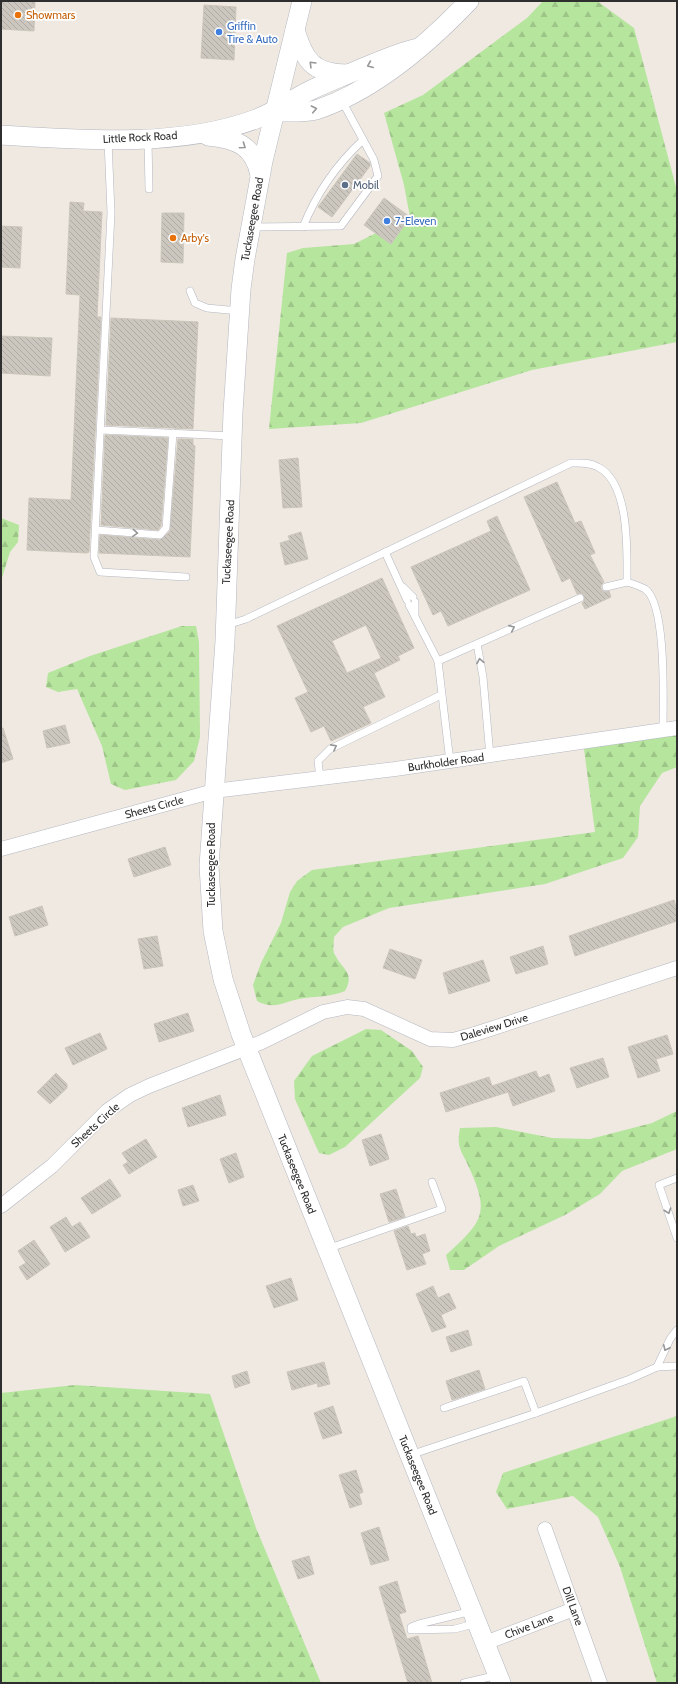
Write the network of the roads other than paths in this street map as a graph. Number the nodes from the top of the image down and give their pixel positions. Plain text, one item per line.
1 (302, 1) edge
2 (469, 1) edge
3 (295, 30) junction
4 (418, 48) junction
5 (348, 74) junction
6 (341, 99) junction
7 (275, 112) junction
8 (192, 134) junction
9 (1, 135) edge
10 (148, 138) junction
11 (108, 140) junction
12 (363, 140) junction
13 (260, 175) junction
14 (149, 189) dead end
15 (251, 227) junction
16 (304, 227) junction
17 (190, 291) dead end
18 (240, 311) junction
19 (101, 430) junction
20 (173, 433) junction
21 (233, 436) junction
22 (96, 530) junction
23 (385, 552) junction
24 (186, 577) dead end
25 (627, 582) junction
26 (606, 586) dead end
27 (580, 598) dead end
28 (225, 626) junction
29 (476, 644) junction
30 (438, 661) junction
31 (441, 694) junction
32 (670, 729) edge
33 (490, 756) junction
34 (450, 762) junction
35 (320, 778) junction
36 (214, 791) junction
37 (1, 849) edge
38 (677, 968) edge
39 (247, 1048) junction
40 (677, 1178) edge
41 (432, 1182) dead end
42 (1, 1206) edge
43 (677, 1238) edge
44 (327, 1249) junction
45 (677, 1330) edge
46 (677, 1366) edge
47 (657, 1367) junction
48 (444, 1408) dead end
49 (536, 1413) junction
50 (410, 1455) junction
51 (545, 1529) dead end
52 (574, 1609) junction
53 (475, 1617) junction
54 (485, 1643) junction
55 (499, 1679) edge
56 (464, 1683) edge
57 (600, 1683) edge

1 - 3 street, Tuckaseegee Road
2 - 4 street, Little Rock Road
5 -> 3 street
3 - 7 street, Tuckaseegee Road
4 -> 5 street, Little Rock Road
4 - 6 street, Little Rock Road
5 - 7 street, Little Rock Road
7 -> 6 street, Little Rock Road
6 - 12 lane
7 - 8 street, Little Rock Road
7 - 13 street, Tuckaseegee Road
8 - 10 street, Little Rock Road
8 -> 13 street
9 - 11 street, Little Rock Road
10 - 11 street, Little Rock Road
10 - 14 lane
11 - 19 lane
12 - 16 lane
12 - 16 lane
13 - 15 street, Tuckaseegee Road
15 - 16 lane
15 - 18 street, Tuckaseegee Road
17 - 18 lane
18 - 21 street, Tuckaseegee Road
19 - 20 lane
19 - 22 lane
20 - 21 lane
22 -> 20 lane
21 - 28 street, Tuckaseegee Road
22 - 24 lane
23 - 25 lane
23 - 28 lane
23 - 30 lane
25 - 26 lane
25 - 32 lane
29 -> 27 lane
28 - 36 street, Tuckaseegee Road
29 - 30 lane
33 -> 29 lane
30 - 31 lane
31 - 34 lane
35 -> 31 lane
32 - 33 street, Burkholder Road
33 - 34 street, Burkholder Road
34 - 35 street, Burkholder Road
35 - 36 street, Burkholder Road
36 - 37 street, Sheets Circle
36 - 39 street, Tuckaseegee Road
38 - 39 street, Daleview Drive
39 - 42 street, Sheets Circle
39 - 44 street, Tuckaseegee Road
40 -> 43 lane
41 - 44 lane
44 - 50 street, Tuckaseegee Road
45 -> 47 lane
46 - 47 lane
47 - 49 lane
48 - 49 lane
49 - 50 lane
50 - 53 street, Tuckaseegee Road
51 - 52 street, Dill Lane
52 - 54 street, Chive Lane
52 - 57 street, Dill Lane
53 - 53 lane
53 - 54 street, Tuckaseegee Road
54 - 55 street, Tuckaseegee Road
55 - 56 lane

